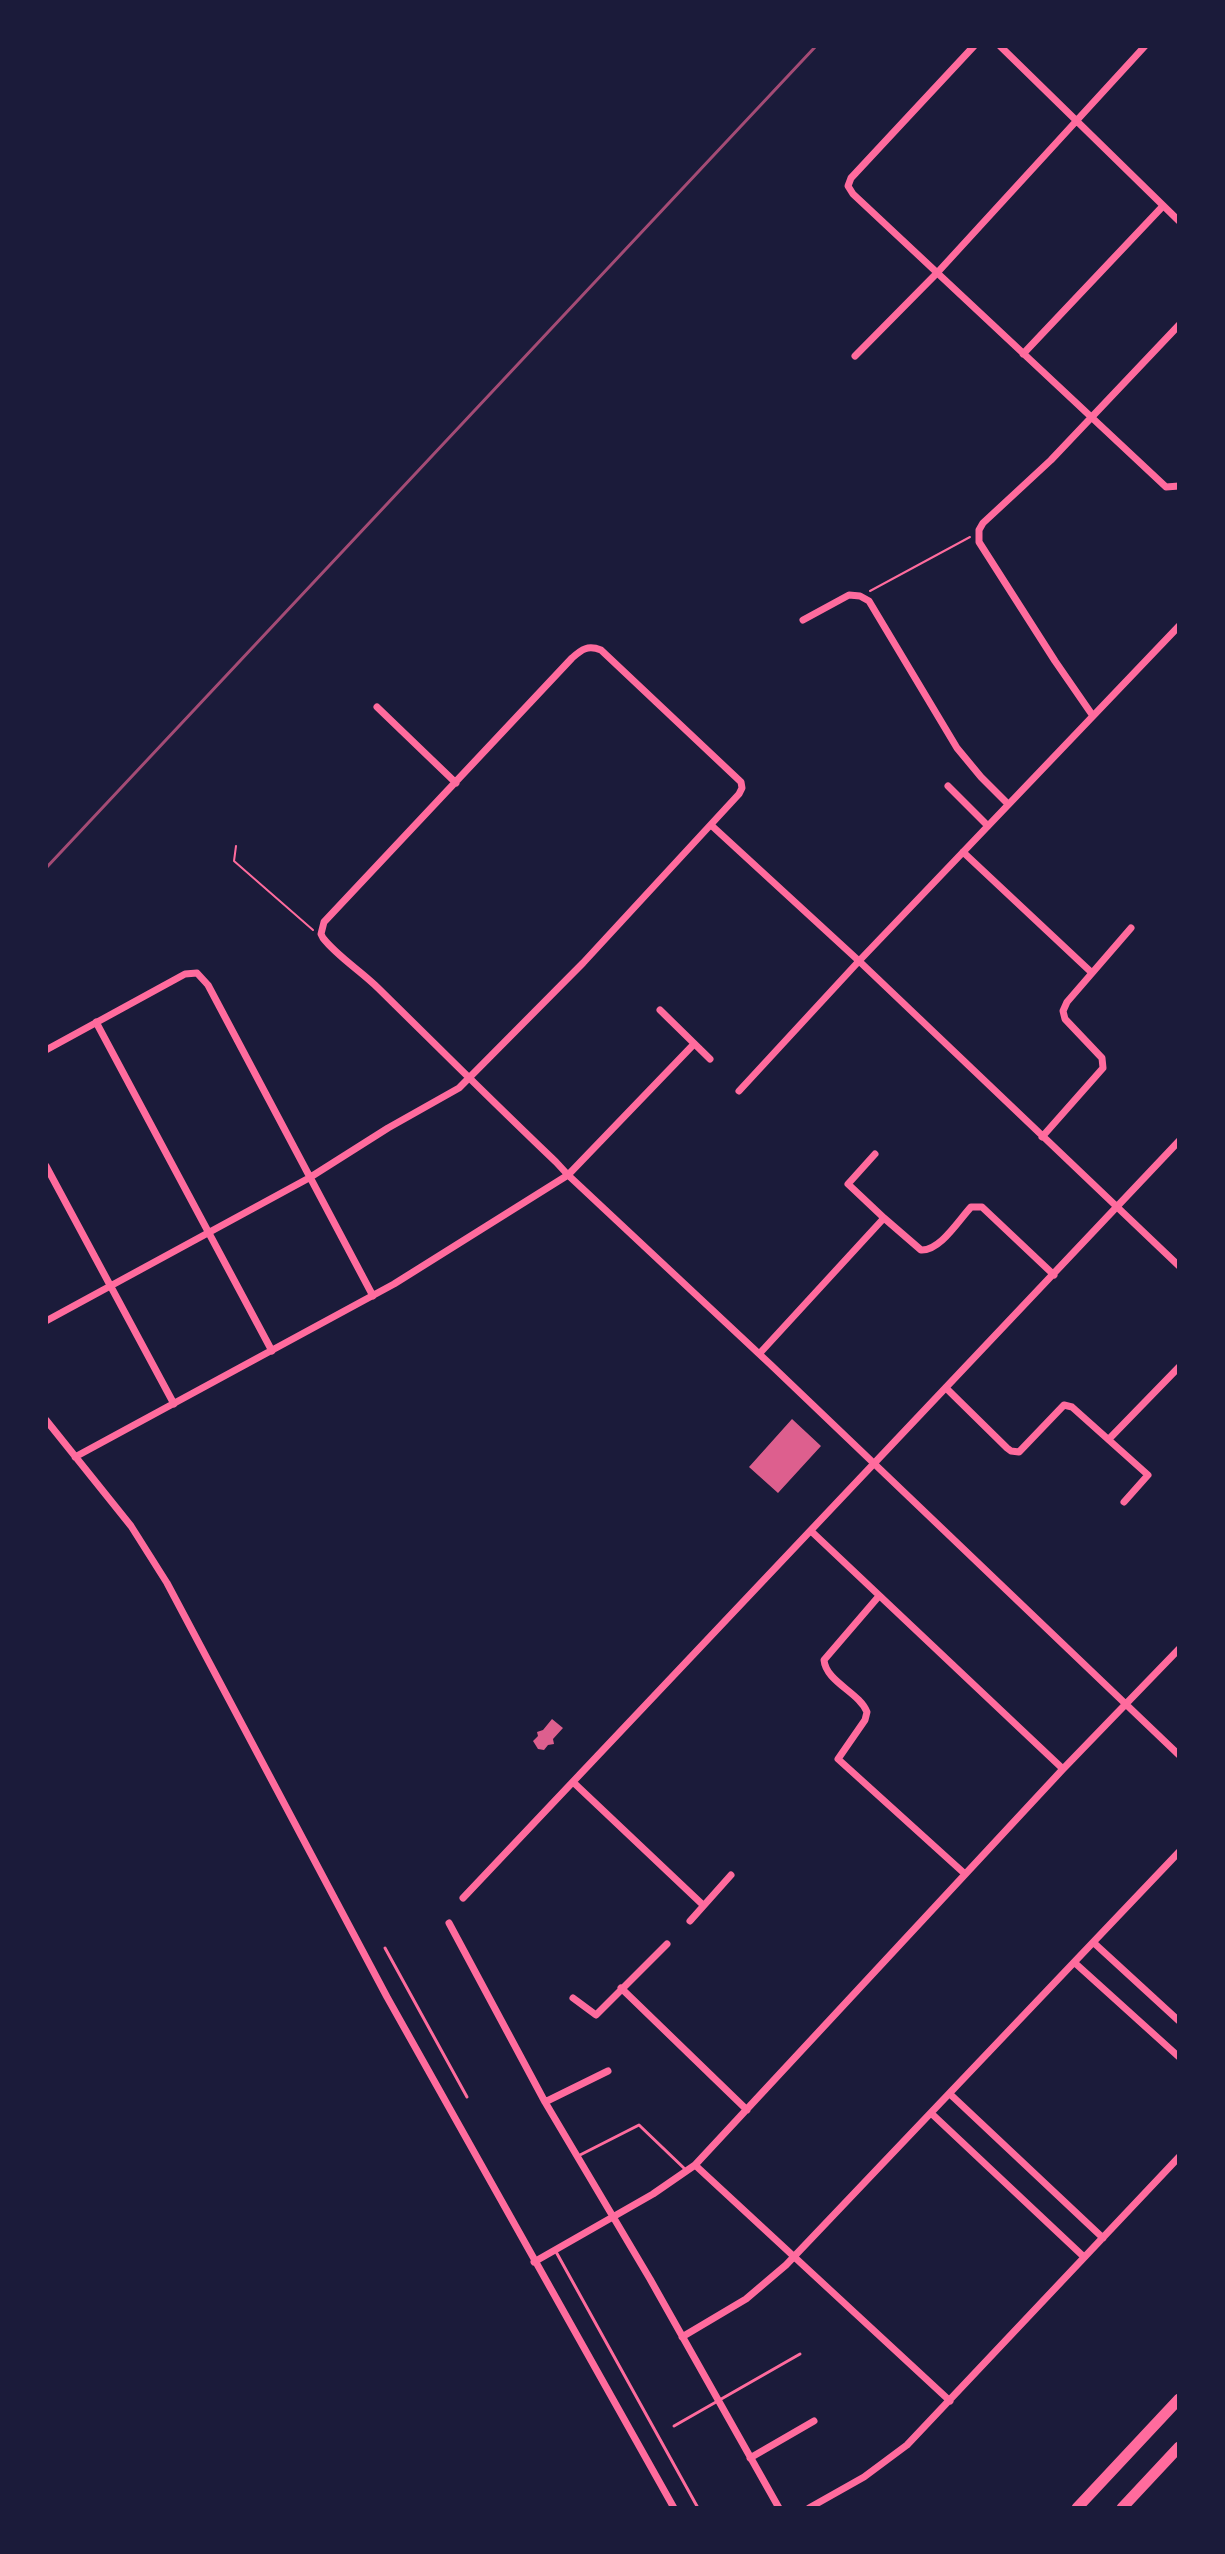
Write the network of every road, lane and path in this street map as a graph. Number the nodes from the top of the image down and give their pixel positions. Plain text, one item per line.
1 (974, 46) edge
2 (1000, 46) edge
3 (1145, 46) edge
4 (1077, 119) junction
5 (1163, 206) junction
6 (1179, 221) edge
7 (937, 273) junction
8 (1179, 325) edge
9 (1023, 354) junction
10 (855, 356) dead end
11 (1091, 418) junction
12 (1179, 486) edge
13 (978, 537) junction
14 (860, 596) junction
15 (803, 620) dead end
16 (1179, 626) edge
17 (377, 707) dead end
18 (1093, 716) junction
19 (456, 783) junction
20 (948, 786) dead end
21 (1008, 804) junction
22 (711, 825) junction
23 (988, 826) junction
24 (236, 846) dead end
25 (963, 852) junction
26 (1131, 928) dead end
27 (321, 934) junction
28 (859, 961) junction
29 (1091, 972) junction
30 (660, 1010) dead end
31 (96, 1022) junction
32 (694, 1044) junction
33 (46, 1050) edge
34 (710, 1059) dead end
35 (469, 1078) junction
36 (739, 1091) dead end
37 (1042, 1137) junction
38 (1179, 1141) edge
39 (875, 1154) dead end
40 (46, 1166) edge
41 (568, 1175) junction
42 (309, 1178) junction
43 (1116, 1207) junction
44 (884, 1218) junction
45 (210, 1233) junction
46 (1179, 1266) edge
47 (1054, 1275) junction
48 (111, 1286) junction
49 (373, 1296) junction
50 (46, 1321) edge
51 (272, 1351) junction
52 (760, 1353) junction
53 (1179, 1367) edge
54 (946, 1388) junction
55 (174, 1404) junction
56 (46, 1420) edge
57 (1109, 1439) junction
58 (75, 1457) junction
59 (875, 1465) junction
60 (1124, 1502) dead end
61 (811, 1531) junction
62 (879, 1596) junction
63 (1179, 1649) edge
64 (1127, 1705) junction
65 (1179, 1755) edge
66 (1063, 1769) junction
67 (573, 1782) junction
68 (1179, 1852) edge
69 (965, 1874) junction
70 (731, 1875) dead end
71 (463, 1898) dead end
72 (703, 1905) junction
73 (690, 1921) dead end
74 (449, 1923) dead end
75 (1094, 1943) junction
76 (667, 1944) dead end
77 (385, 1948) dead end
78 (1075, 1963) junction
79 (621, 1988) junction
80 (573, 1998) dead end
81 (1179, 2021) edge
82 (1179, 2057) edge
83 (608, 2071) dead end
84 (951, 2095) junction
85 (467, 2097) dead end
86 (545, 2102) junction
87 (747, 2110) junction
88 (932, 2114) junction
89 (577, 2157) junction
90 (1179, 2157) edge
91 (695, 2165) junction
92 (687, 2171) junction
93 (613, 2217) junction
94 (1103, 2238) junction
95 (555, 2250) junction
96 (796, 2256) junction
97 (1084, 2257) junction
98 (534, 2262) junction
99 (682, 2337) junction
100 (800, 2354) dead end
101 (1179, 2399) edge
102 (718, 2401) junction
103 (950, 2401) junction
104 (814, 2421) dead end
105 (674, 2426) dead end
106 (1179, 2447) edge
107 (750, 2458) junction
108 (674, 2508) edge
109 (698, 2508) edge
110 (779, 2508) edge
111 (809, 2508) edge
112 (1077, 2508) edge
113 (1122, 2508) edge

1 - 7 street
2 - 4 street
3 - 4 street
4 - 5 street
4 - 7 street
5 - 6 street
5 - 9 street
7 - 9 street
7 - 10 street
8 - 11 street
9 - 11 street
11 - 12 street
11 - 13 street
13 - 14 path
13 - 18 street
14 - 15 street
14 - 21 street
16 - 18 street
17 - 19 street
18 - 21 street
19 - 22 street
19 - 27 street
20 - 23 street
21 - 23 street
22 - 28 street
22 - 35 street
23 - 25 street
24 - 27 path
25 - 28 street
25 - 29 street
26 - 29 street
27 - 35 street
28 - 36 street
28 - 37 street
29 - 37 street
30 - 32 street
31 - 33 street
31 - 42 street
31 - 45 street
32 - 34 street
32 - 41 street
35 - 41 street
35 - 42 street
37 - 43 street
38 - 43 street
39 - 44 street
40 - 48 street
41 - 49 street
41 - 52 street
42 - 45 street
42 - 49 street
43 - 46 street
43 - 47 street
44 - 47 street
44 - 52 street
45 - 48 street
45 - 51 street
47 - 54 street
48 - 50 street
48 - 55 street
49 - 51 street
51 - 55 street
52 - 59 street
53 - 57 street
54 - 57 street
54 - 59 street
55 - 58 street
56 - 58 street
57 - 60 street
58 - 98 street
59 - 61 street
59 - 64 street
61 - 62 street
61 - 67 street
62 - 66 street
62 - 69 street
63 - 64 street
64 - 65 street
64 - 66 street
66 - 69 street
67 - 71 street
67 - 72 street
68 - 75 street
69 - 87 street
70 - 72 street
72 - 73 street
74 - 86 street
75 - 78 street
75 - 81 street
76 - 79 street
77 - 85 lane
78 - 82 street
78 - 84 street
79 - 80 street
79 - 87 street
83 - 86 street
84 - 88 street
84 - 94 street
86 - 89 street
87 - 91 street
88 - 96 street
88 - 97 street
89 - 92 lane
89 - 93 street
90 - 94 street
91 - 92 street
91 - 96 street
92 - 93 street
93 - 95 street
93 - 99 street
94 - 97 street
95 - 98 street
95 - 109 lane
96 - 99 street
96 - 103 street
97 - 103 street
98 - 108 street
99 - 102 street
100 - 102 lane
101 - 112 main road
102 - 105 lane
102 - 107 street
103 - 111 street
104 - 107 street
106 - 113 main road
107 - 110 street

